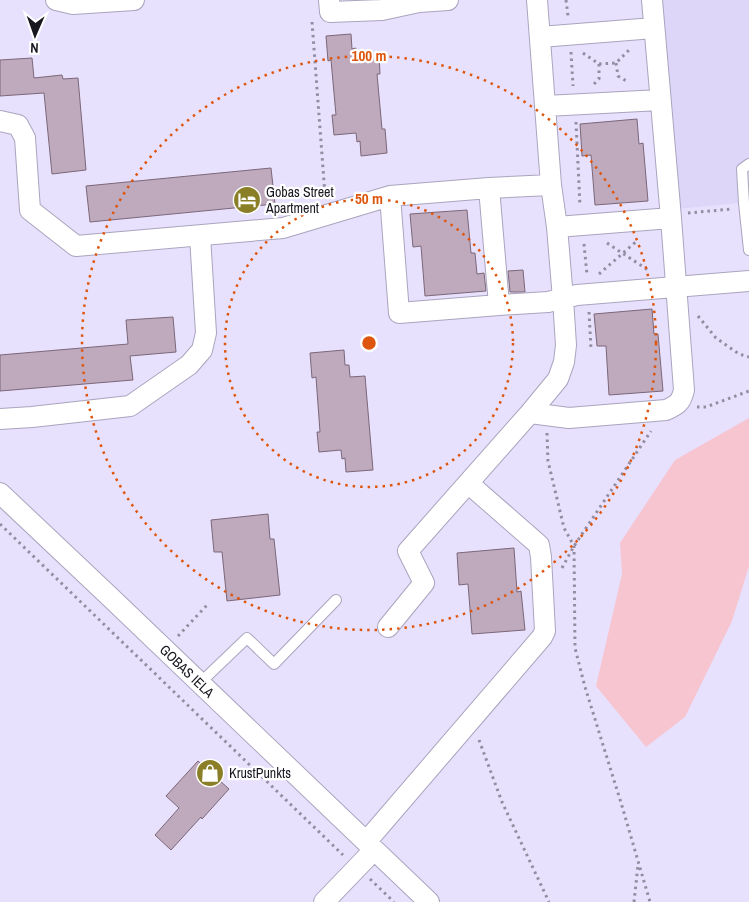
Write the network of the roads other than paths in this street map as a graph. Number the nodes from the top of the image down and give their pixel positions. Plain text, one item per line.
1 (56, 0) edge
2 (134, 0) edge
3 (329, 0) edge
4 (448, 0) edge
5 (537, 0) edge
6 (652, 0) edge
7 (654, 28) junction
8 (540, 37) junction
9 (660, 100) junction
10 (546, 106) junction
11 (0, 122) edge
12 (749, 164) edge
13 (552, 185) junction
14 (489, 188) junction
15 (390, 196) junction
16 (671, 218) junction
17 (557, 227) junction
18 (200, 236) junction
19 (749, 250) edge
20 (749, 281) edge
21 (676, 293) junction
22 (563, 299) junction
23 (498, 305) junction
24 (538, 414) junction
25 (0, 419) edge
26 (468, 483) junction
27 (0, 493) edge
28 (336, 600) dead end
29 (388, 627) dead end
30 (200, 683) junction
31 (370, 846) junction
32 (324, 902) edge
33 (429, 902) edge

1 - 2 street
3 - 4 street
5 - 8 street
6 - 7 street
7 - 8 street
7 - 9 street
8 - 10 street
9 - 10 street
9 - 16 street
10 - 13 street
11 - 18 street
12 - 19 lane
13 - 14 street
13 - 17 street
14 - 15 street
14 - 23 street
15 - 18 street
15 - 23 street
16 - 17 street
16 - 21 street
17 - 22 street
18 - 25 street
20 - 21 street
21 - 22 street
21 - 24 street
22 - 23 street
22 - 24 street
24 - 26 street
26 - 29 street
26 - 31 street
27 - 30 street, GOBAS IELA
28 - 30 lane
30 - 31 street, GOBAS IELA
31 - 32 street
31 - 33 street, GOBAS IELA

